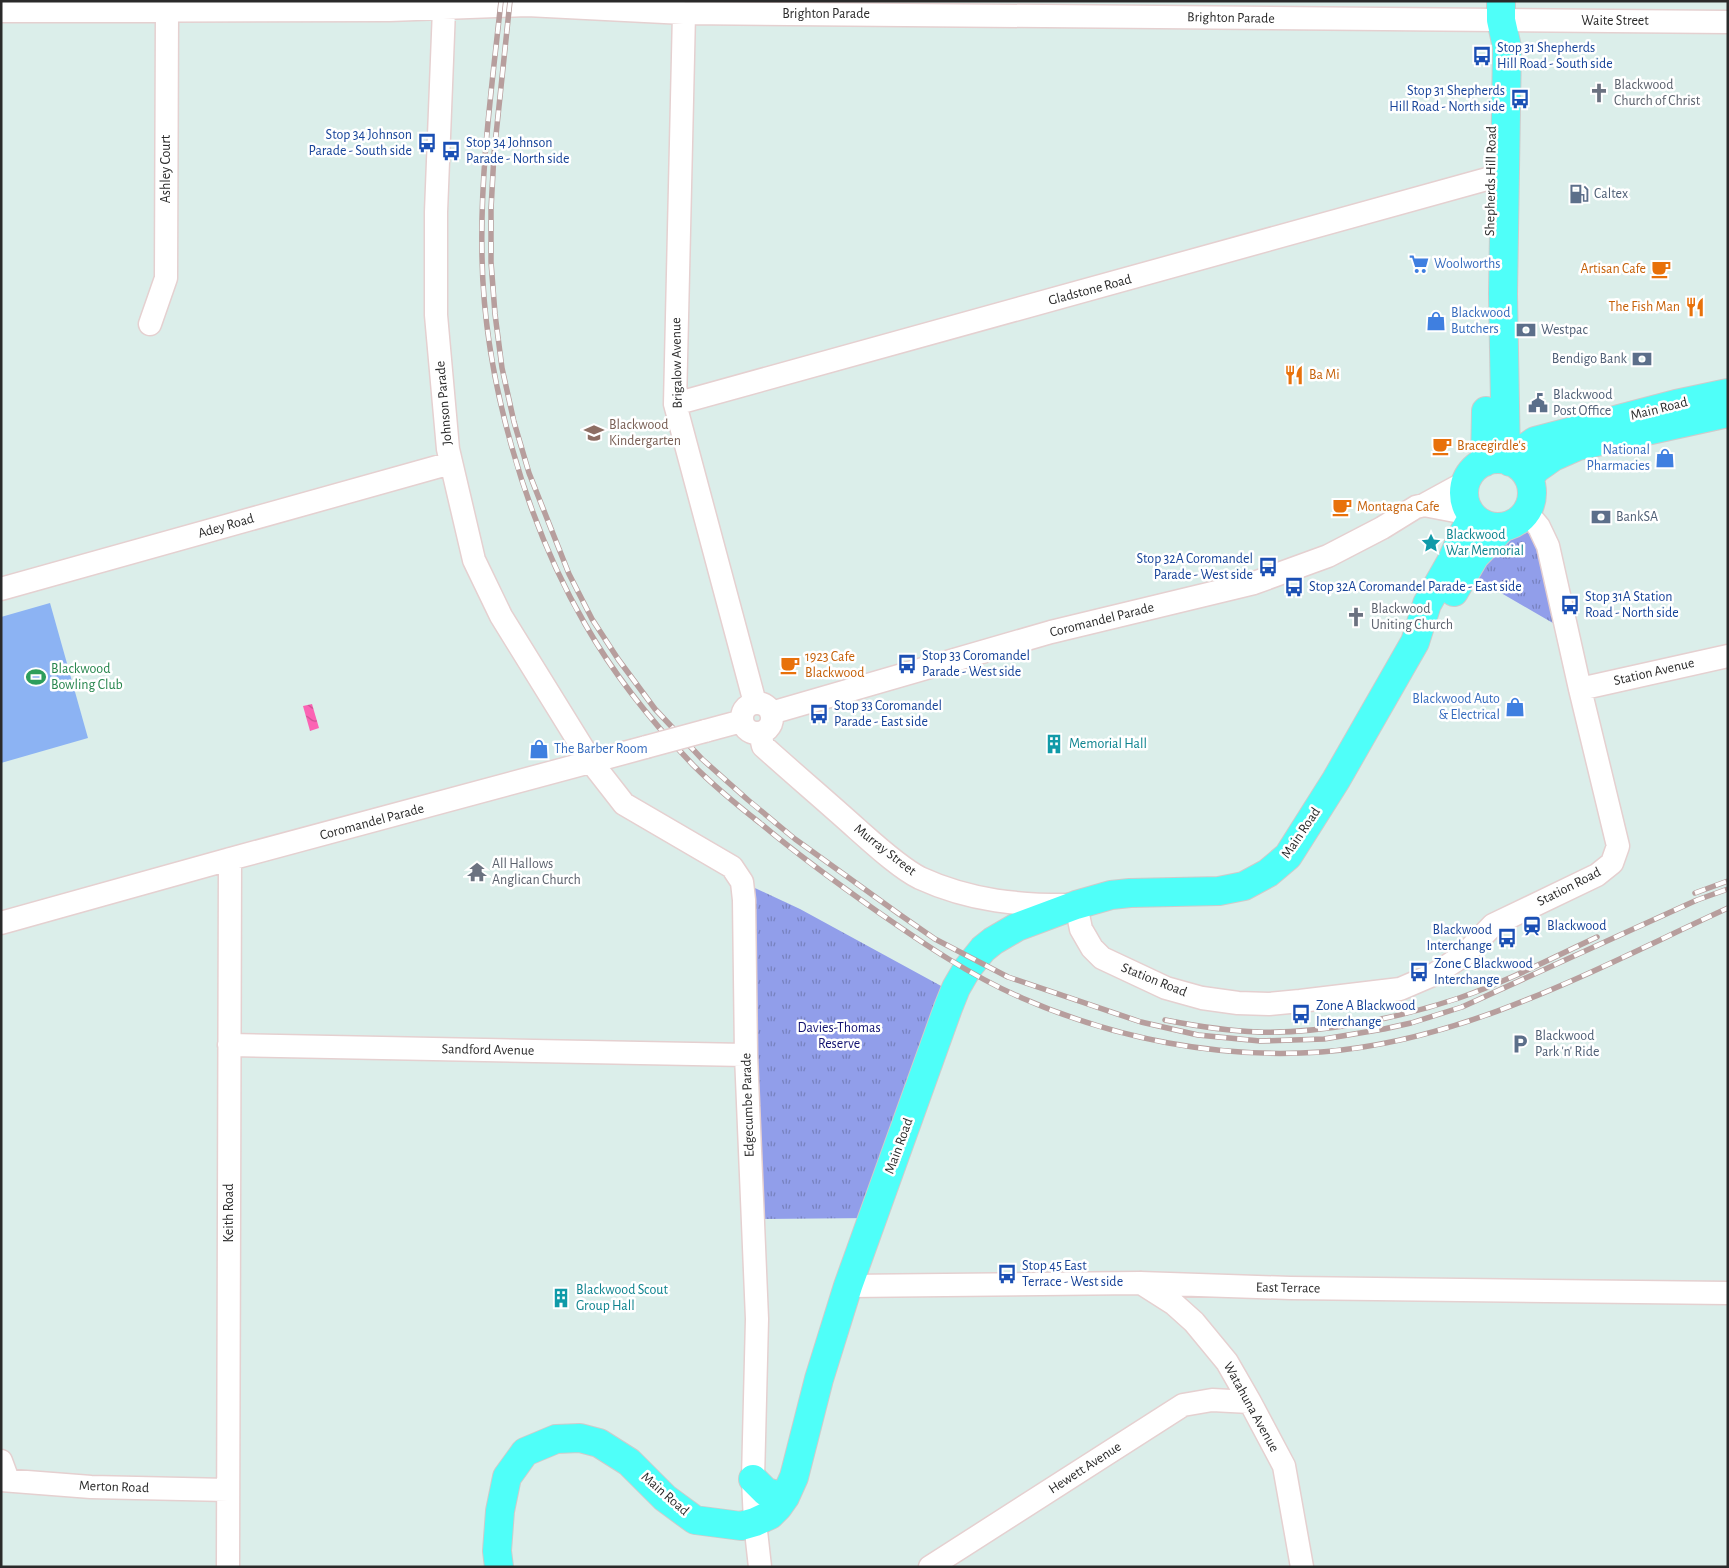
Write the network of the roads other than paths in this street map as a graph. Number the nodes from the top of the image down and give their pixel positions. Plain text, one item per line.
1 (389, 6) edge
2 (788, 8) edge
3 (444, 9) junction
4 (1, 11) edge
5 (167, 11) junction
6 (1501, 11) edge
7 (684, 13) junction
8 (1728, 22) edge
9 (1498, 176) junction
10 (150, 324) dead end
11 (1728, 392) edge
12 (675, 404) junction
13 (1504, 410) junction
14 (1728, 414) edge
15 (1535, 441) junction
16 (452, 463) junction
17 (1508, 466) junction
18 (1466, 482) junction
19 (1424, 505) junction
20 (1526, 511) junction
21 (1472, 515) junction
22 (1503, 527) junction
23 (1, 589) edge
24 (1415, 642) junction
25 (1728, 656) edge
26 (1580, 689) junction
27 (757, 717) junction
28 (592, 763) junction
29 (230, 859) junction
30 (1076, 905) junction
31 (1, 923) edge
32 (229, 1045) junction
33 (746, 1055) junction
34 (1140, 1283) junction
35 (848, 1286) junction
36 (1728, 1293) edge
37 (1250, 1402) junction
38 (4, 1474) edge
39 (753, 1479) junction
40 (228, 1490) junction
41 (785, 1497) junction
42 (754, 1522) junction
43 (228, 1567) edge
44 (499, 1567) edge
45 (760, 1567) edge
46 (930, 1567) edge
47 (1302, 1567) edge

1 - 3 street, Brighton Parade
1 - 5 street, Brighton Parade
2 - 6 street, Brighton Parade
2 - 7 street, Brighton Parade
3 - 7 street, Brighton Parade
3 - 16 street, Johnson Parade
4 - 5 street, Brighton Parade
5 - 10 street, Ashley Court
6 - 8 street, Waite Street
6 - 9 main road, Shepherds Hill Road
7 - 12 street, Brigalow Avenue
9 - 12 street, Gladstone Road
9 - 13 main road, Shepherds Hill Road
9 - 17 main road, Shepherds Hill Road
11 - 15 main road, Main Road
12 - 27 street, Brigalow Avenue
13 - 15 main road
13 - 17 main road, Shepherds Hill Road
14 - 17 main road, Main Road
15 - 17 main road, Main Road
16 - 23 street, Adey Road
16 - 28 street, Johnson Parade
17 - 18 main road
17 - 20 main road
18 - 19 street, Coromandel Parade
18 - 21 main road
19 - 21 street
19 - 27 street, Coromandel Parade
20 - 22 main road
20 - 26 street, Station Road
21 - 22 main road
21 - 24 main road, Main Road
22 - 24 main road, Main Road
24 - 30 main road, Main Road
25 - 26 street, Station Avenue
26 - 30 street, Station Road
27 - 28 street, Coromandel Parade, bridge
27 - 30 street, Murray Street
28 - 29 street, Coromandel Parade
28 - 33 street, Edgecumbe Parade
29 - 31 street, Coromandel Parade
29 - 32 street, Keith Road
30 - 35 main road, Main Road
32 - 33 street, Sandford Avenue
32 - 40 street, Keith Road
33 - 39 street, Edgecumbe Parade
34 - 35 street, East Terrace
34 - 36 street, East Terrace
34 - 37 street, Watahuna Avenue
35 - 41 main road, Main Road
37 - 46 street, Hewett Avenue
37 - 47 street, Watahuna Avenue
38 - 40 street, Merton Road
39 - 41 main road
39 - 42 street, Edgecumbe Parade
40 - 43 street, Keith Road
41 - 42 main road, Main Road
42 - 44 main road, Main Road
42 - 45 street

